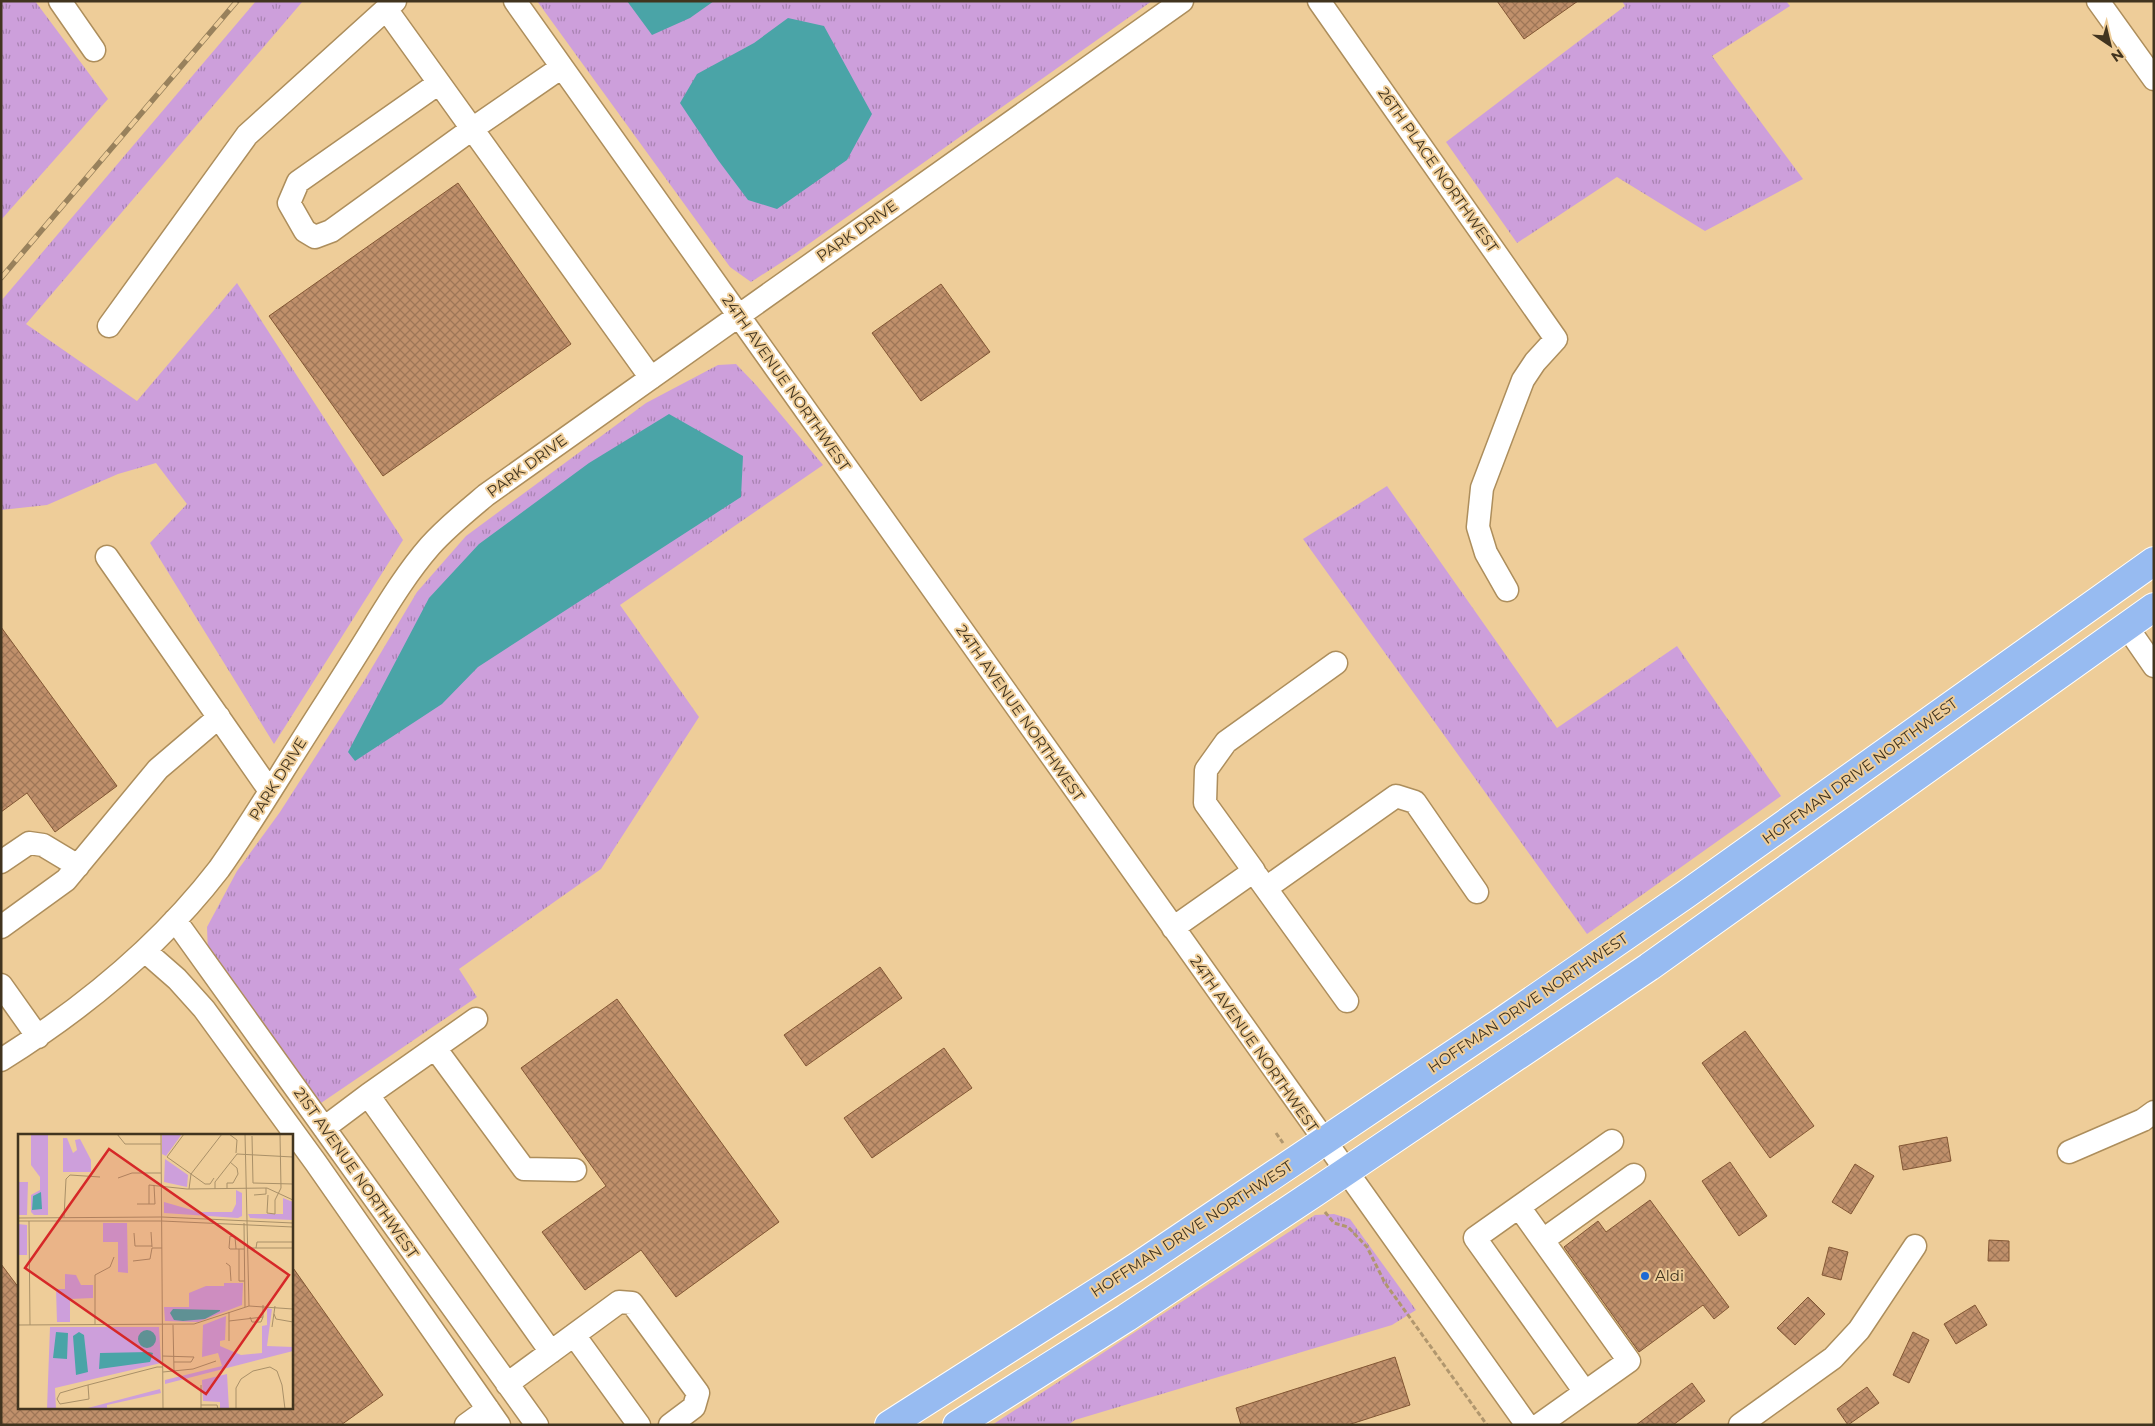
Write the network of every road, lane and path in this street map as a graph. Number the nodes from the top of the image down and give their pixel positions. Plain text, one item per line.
1 (60, 1) edge
2 (515, 1) edge
3 (1182, 1) edge
4 (1319, 1) edge
5 (2098, 1) edge
6 (390, 5) edge
7 (94, 50) dead end
8 (562, 68) junction
9 (2154, 79) edge
10 (439, 83) junction
11 (472, 128) junction
12 (738, 316) junction
13 (109, 326) dead end
14 (651, 378) junction
15 (107, 557) dead end
16 (2154, 561) edge
17 (1507, 590) dead end
18 (2154, 607) edge
19 (2127, 626) junction
20 (1336, 663) dead end
21 (2154, 666) edge
22 (219, 717) junction
23 (270, 791) junction
24 (1, 862) edge
25 (78, 866) junction
26 (1260, 880) junction
27 (1478, 892) dead end
28 (175, 920) junction
29 (1, 926) edge
30 (1172, 928) junction
31 (145, 951) junction
32 (1, 985) edge
33 (1347, 1001) dead end
34 (476, 1019) dead end
35 (38, 1037) junction
36 (435, 1048) junction
37 (1, 1060) edge
38 (368, 1095) junction
39 (2154, 1112) edge
40 (324, 1128) junction
41 (1276, 1133) dead end
42 (1612, 1140) dead end
43 (1324, 1142) junction
44 (2069, 1152) dead end
45 (1294, 1162) junction
46 (575, 1170) dead end
47 (1346, 1172) junction
48 (1634, 1175) dead end
49 (1314, 1193) junction
50 (1519, 1207) junction
51 (1543, 1240) junction
52 (1915, 1246) dead end
53 (574, 1335) junction
54 (551, 1352) junction
55 (507, 1384) junction
56 (1585, 1392) junction
57 (494, 1417) edge
58 (466, 1425) edge
59 (537, 1425) edge
60 (639, 1425) edge
61 (670, 1425) edge
62 (889, 1425) edge
63 (957, 1425) edge
64 (1486, 1425) edge
65 (1527, 1425) edge
66 (1539, 1425) edge
67 (1740, 1425) edge

1 - 7 street
2 - 8 street, 24TH AVENUE NORTHWEST
3 - 12 street, PARK DRIVE
4 - 17 street, 26TH PLACE NORTHWEST
5 - 9 street
6 - 10 street
6 - 13 street
8 - 11 street
8 - 12 street, 24TH AVENUE NORTHWEST
10 - 11 street
10 - 11 street
11 - 14 street
12 - 14 street, PARK DRIVE
12 - 30 street, 24TH AVENUE NORTHWEST
14 - 23 street, PARK DRIVE
15 - 22 street
16 - 43 main road, HOFFMAN DRIVE NORTHWEST
18 - 19 main road
19 - 21 street
19 - 47 main road
20 - 26 street
22 - 23 street
22 - 25 street
23 - 28 street, PARK DRIVE
24 - 25 street
25 - 29 street
26 - 27 street
26 - 30 street
26 - 33 street
28 - 31 street, PARK DRIVE
28 - 40 street, 21ST AVENUE NORTHWEST
30 - 43 street, 24TH AVENUE NORTHWEST
31 - 35 street, PARK DRIVE
31 - 57 street, 21ST AVENUE NORTHWEST
32 - 35 street
34 - 36 street
35 - 37 street, PARK DRIVE
36 - 38 street
36 - 46 street
38 - 40 street
38 - 54 street
39 - 44 street
40 - 55 street, 21ST AVENUE NORTHWEST
41 - 45 path
42 - 50 street
43 - 45 main road, HOFFMAN DRIVE NORTHWEST
43 - 47 street, 24TH AVENUE NORTHWEST
45 - 62 main road, HOFFMAN DRIVE NORTHWEST
47 - 49 main road
47 - 65 street, 24TH AVENUE NORTHWEST
48 - 51 street
49 - 63 main road
49 - 64 path
50 - 51 street
50 - 56 street
51 - 56 street
52 - 67 street
53 - 54 street
53 - 60 street
53 - 61 street
54 - 55 street
55 - 59 street, 21ST AVENUE NORTHWEST
56 - 66 street
57 - 58 street

